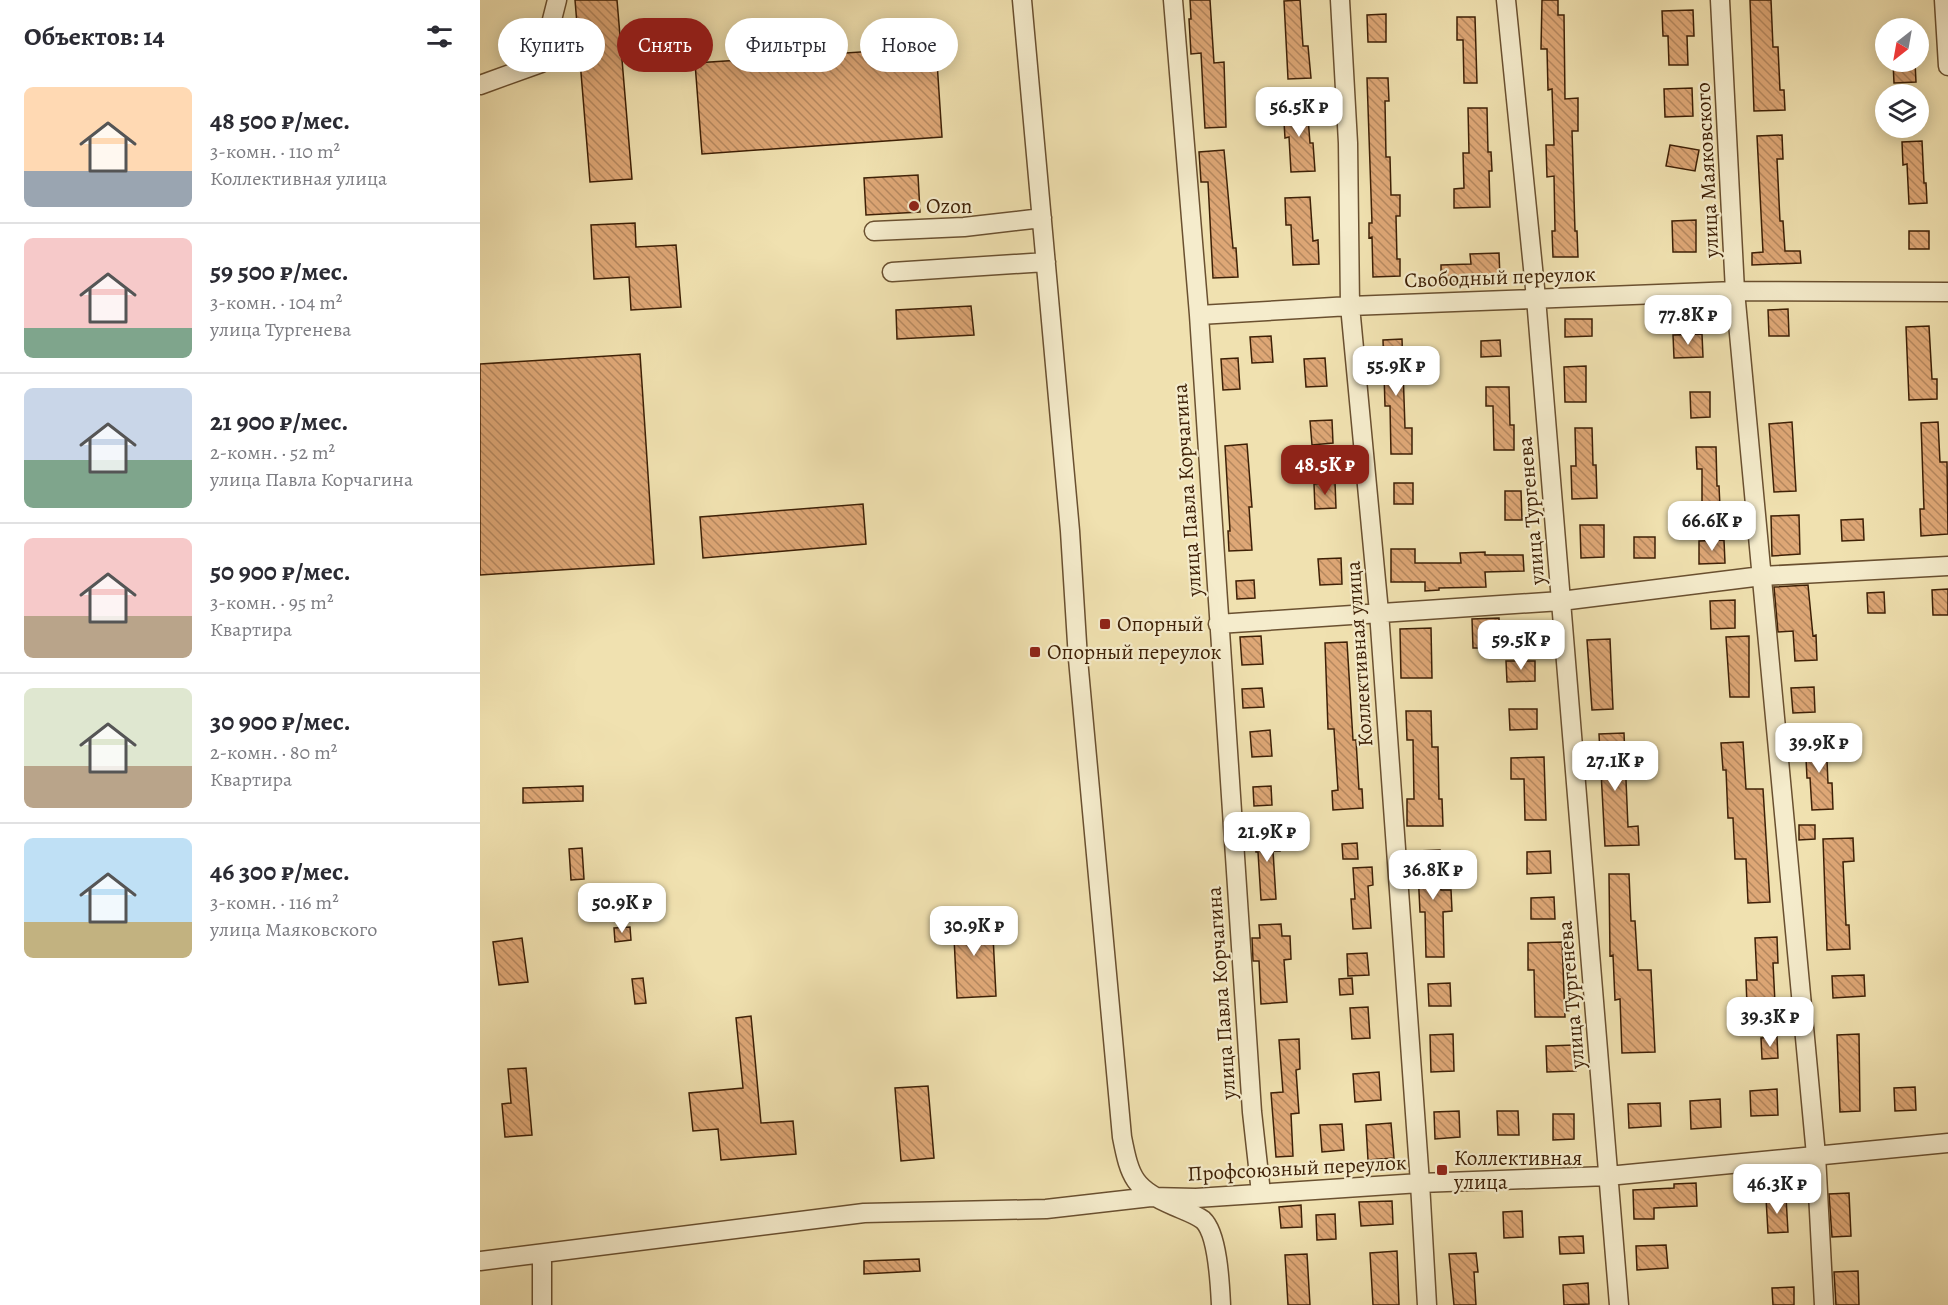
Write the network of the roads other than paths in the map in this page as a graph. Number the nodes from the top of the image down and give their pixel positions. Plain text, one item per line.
1 (556, 0) edge
2 (1022, 0) edge
3 (1173, 0) edge
4 (1340, 0) edge
5 (1506, 0) edge
6 (1720, 0) edge
7 (1944, 0) edge
8 (1948, 66) edge
9 (480, 85) edge
10 (1042, 218) junction
11 (874, 231) dead end
12 (1046, 262) junction
13 (892, 272) dead end
14 (1735, 291) junction
15 (1948, 292) edge
16 (1536, 298) junction
17 (1350, 306) junction
18 (1199, 315) junction
19 (1948, 566) edge
20 (1762, 576) junction
21 (1562, 601) junction
22 (1379, 612) junction
23 (1218, 624) junction
24 (1948, 1143) edge
25 (1816, 1155) junction
26 (1608, 1176) junction
27 (1420, 1183) junction
28 (1261, 1193) junction
29 (1152, 1197) junction
30 (543, 1254) junction
31 (480, 1261) edge
32 (542, 1305) edge
33 (1221, 1305) edge
34 (1427, 1305) edge
35 (1619, 1305) edge
36 (1824, 1305) edge

1 - 9 street
2 - 10 street
3 - 18 street, улица Павла Корчагина
4 - 17 street, Коллективная улица
5 - 16 street, улица Тургенева
6 - 14 street, улица Маяковского
7 - 8 street
10 - 11 street
10 - 12 street
12 - 13 street
12 - 29 street
14 - 15 street, Свободный переулок
14 - 16 street, Свободный переулок
14 - 20 street, улица Маяковского
16 - 17 street, Свободный переулок
16 - 21 street, улица Тургенева
17 - 18 street, Свободный переулок
17 - 22 street, Коллективная улица
18 - 23 street, улица Павла Корчагина
19 - 20 street
20 - 21 street
20 - 25 street, улица Маяковского
21 - 22 street
21 - 26 street, улица Тургенева
22 - 23 street
22 - 27 street, Коллективная улица
23 - 28 street, улица Павла Корчагина
24 - 25 street, Профсоюзный переулок
25 - 26 street, Профсоюзный переулок
25 - 36 street, улица Маяковского
26 - 27 street, Профсоюзный переулок
26 - 35 street, улица Тургенева
27 - 28 street, Профсоюзный переулок
27 - 34 street, Коллективная улица
28 - 29 street, Профсоюзный переулок
29 - 30 street, Профсоюзный переулок
29 - 33 street
30 - 31 street, Профсоюзный переулок
30 - 32 street

